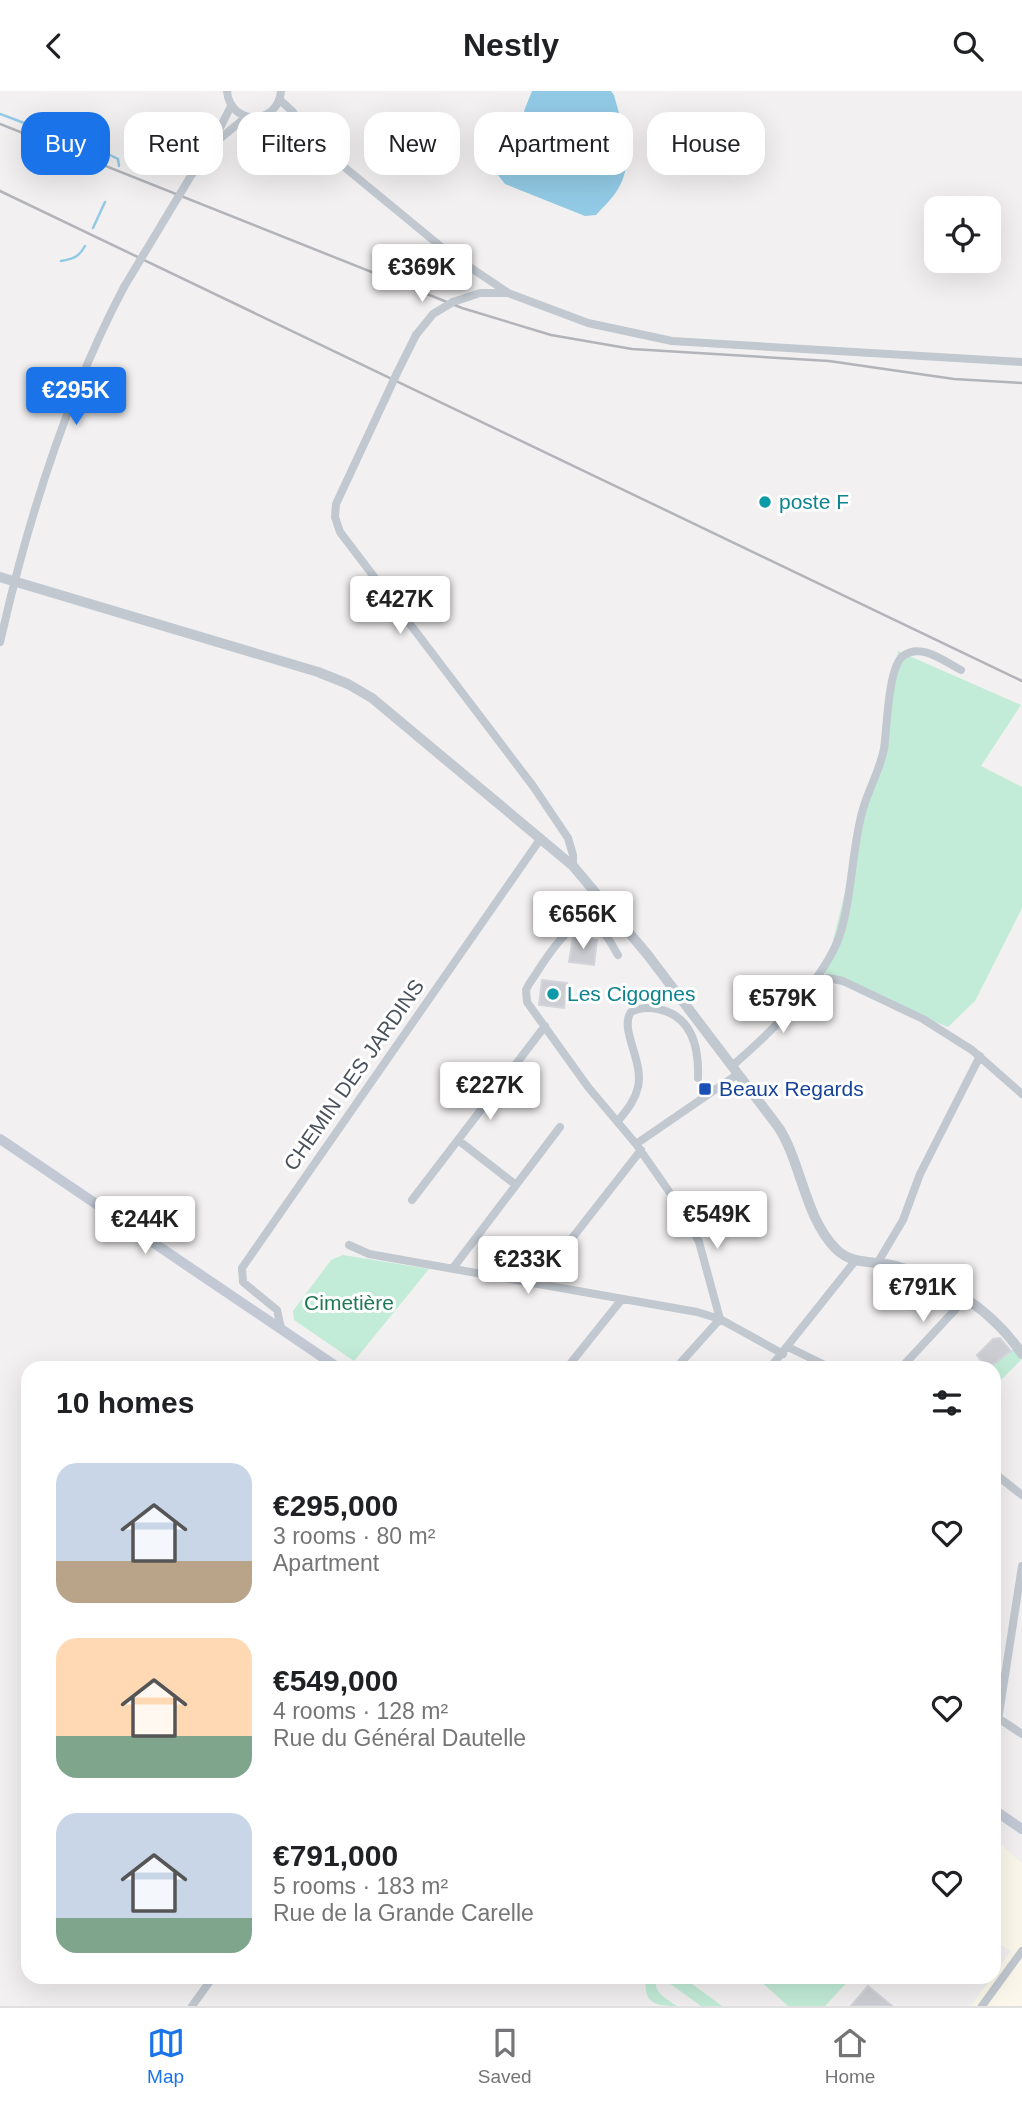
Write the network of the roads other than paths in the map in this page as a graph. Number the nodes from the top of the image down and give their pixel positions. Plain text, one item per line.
1 (227, 91) edge
2 (281, 95) edge
3 (231, 106) junction
4 (239, 112) edge
5 (270, 112) edge
6 (293, 112) edge
7 (223, 122) edge
8 (237, 124) edge
9 (223, 136) edge
10 (350, 172) edge
11 (191, 175) edge
12 (508, 293) junction
13 (1022, 362) edge
14 (0, 576) edge
15 (0, 642) edge
16 (961, 670) dead end
17 (541, 838) junction
18 (573, 866) junction
19 (618, 955) dead end
20 (813, 982) junction
21 (545, 1026) junction
22 (980, 1056) junction
23 (735, 1070) junction
24 (698, 1078) dead end
25 (1022, 1094) edge
26 (618, 1121) junction
27 (559, 1127) dead end
28 (0, 1139) edge
29 (458, 1140) junction
30 (638, 1147) junction
31 (516, 1185) junction
32 (412, 1200) dead end
33 (349, 1245) dead end
34 (855, 1262) junction
35 (878, 1262) junction
36 (453, 1268) junction
37 (537, 1283) junction
38 (966, 1298) junction
39 (622, 1299) junction
40 (720, 1319) junction
41 (281, 1328) junction
42 (786, 1350) junction
43 (1022, 1354) edge
44 (328, 1361) edge
45 (572, 1361) edge
46 (682, 1361) edge
47 (776, 1361) edge
48 (813, 1361) edge
49 (907, 1361) edge
50 (1001, 1478) edge
51 (1022, 1495) edge
52 (1022, 1566) edge
53 (1001, 1699) edge
54 (1001, 1720) edge
55 (1022, 1734) edge
56 (1001, 1814) edge
57 (1022, 1829) edge
58 (1022, 1951) edge
59 (1001, 1983) edge
60 (208, 1984) edge
61 (1000, 1984) edge
62 (993, 1995) junction
63 (192, 2006) edge
64 (982, 2006) edge
65 (988, 2006) edge

1 - 3 street
2 - 5 street
2 - 6 street
3 - 4 street
3 - 7 street
8 - 9 street
10 - 12 street
11 - 15 street, bridge
12 - 13 street
12 - 18 street, bridge
14 - 17 street
16 - 20 street
17 - 18 street
17 - 41 street, CHEMIN DES JARDINS
18 - 23 street
19 - 21 street
20 - 22 street
20 - 23 street
21 - 26 street
21 - 29 street
22 - 25 street
22 - 35 street
23 - 30 street
23 - 34 street
24 - 26 street
26 - 30 street
27 - 31 street
28 - 41 main road
29 - 31 street
29 - 32 street
30 - 37 street
30 - 40 street
31 - 36 street
33 - 36 street
34 - 35 street
34 - 42 street
35 - 38 street
36 - 37 street
37 - 39 street
38 - 43 street
38 - 49 street
39 - 40 street
39 - 45 street
40 - 42 street
40 - 46 street
41 - 44 main road
42 - 47 street
42 - 48 street
50 - 51 street
52 - 53 street
54 - 55 street
56 - 57 main road
58 - 59 street
60 - 63 street
61 - 62 street
62 - 64 street
62 - 65 street

